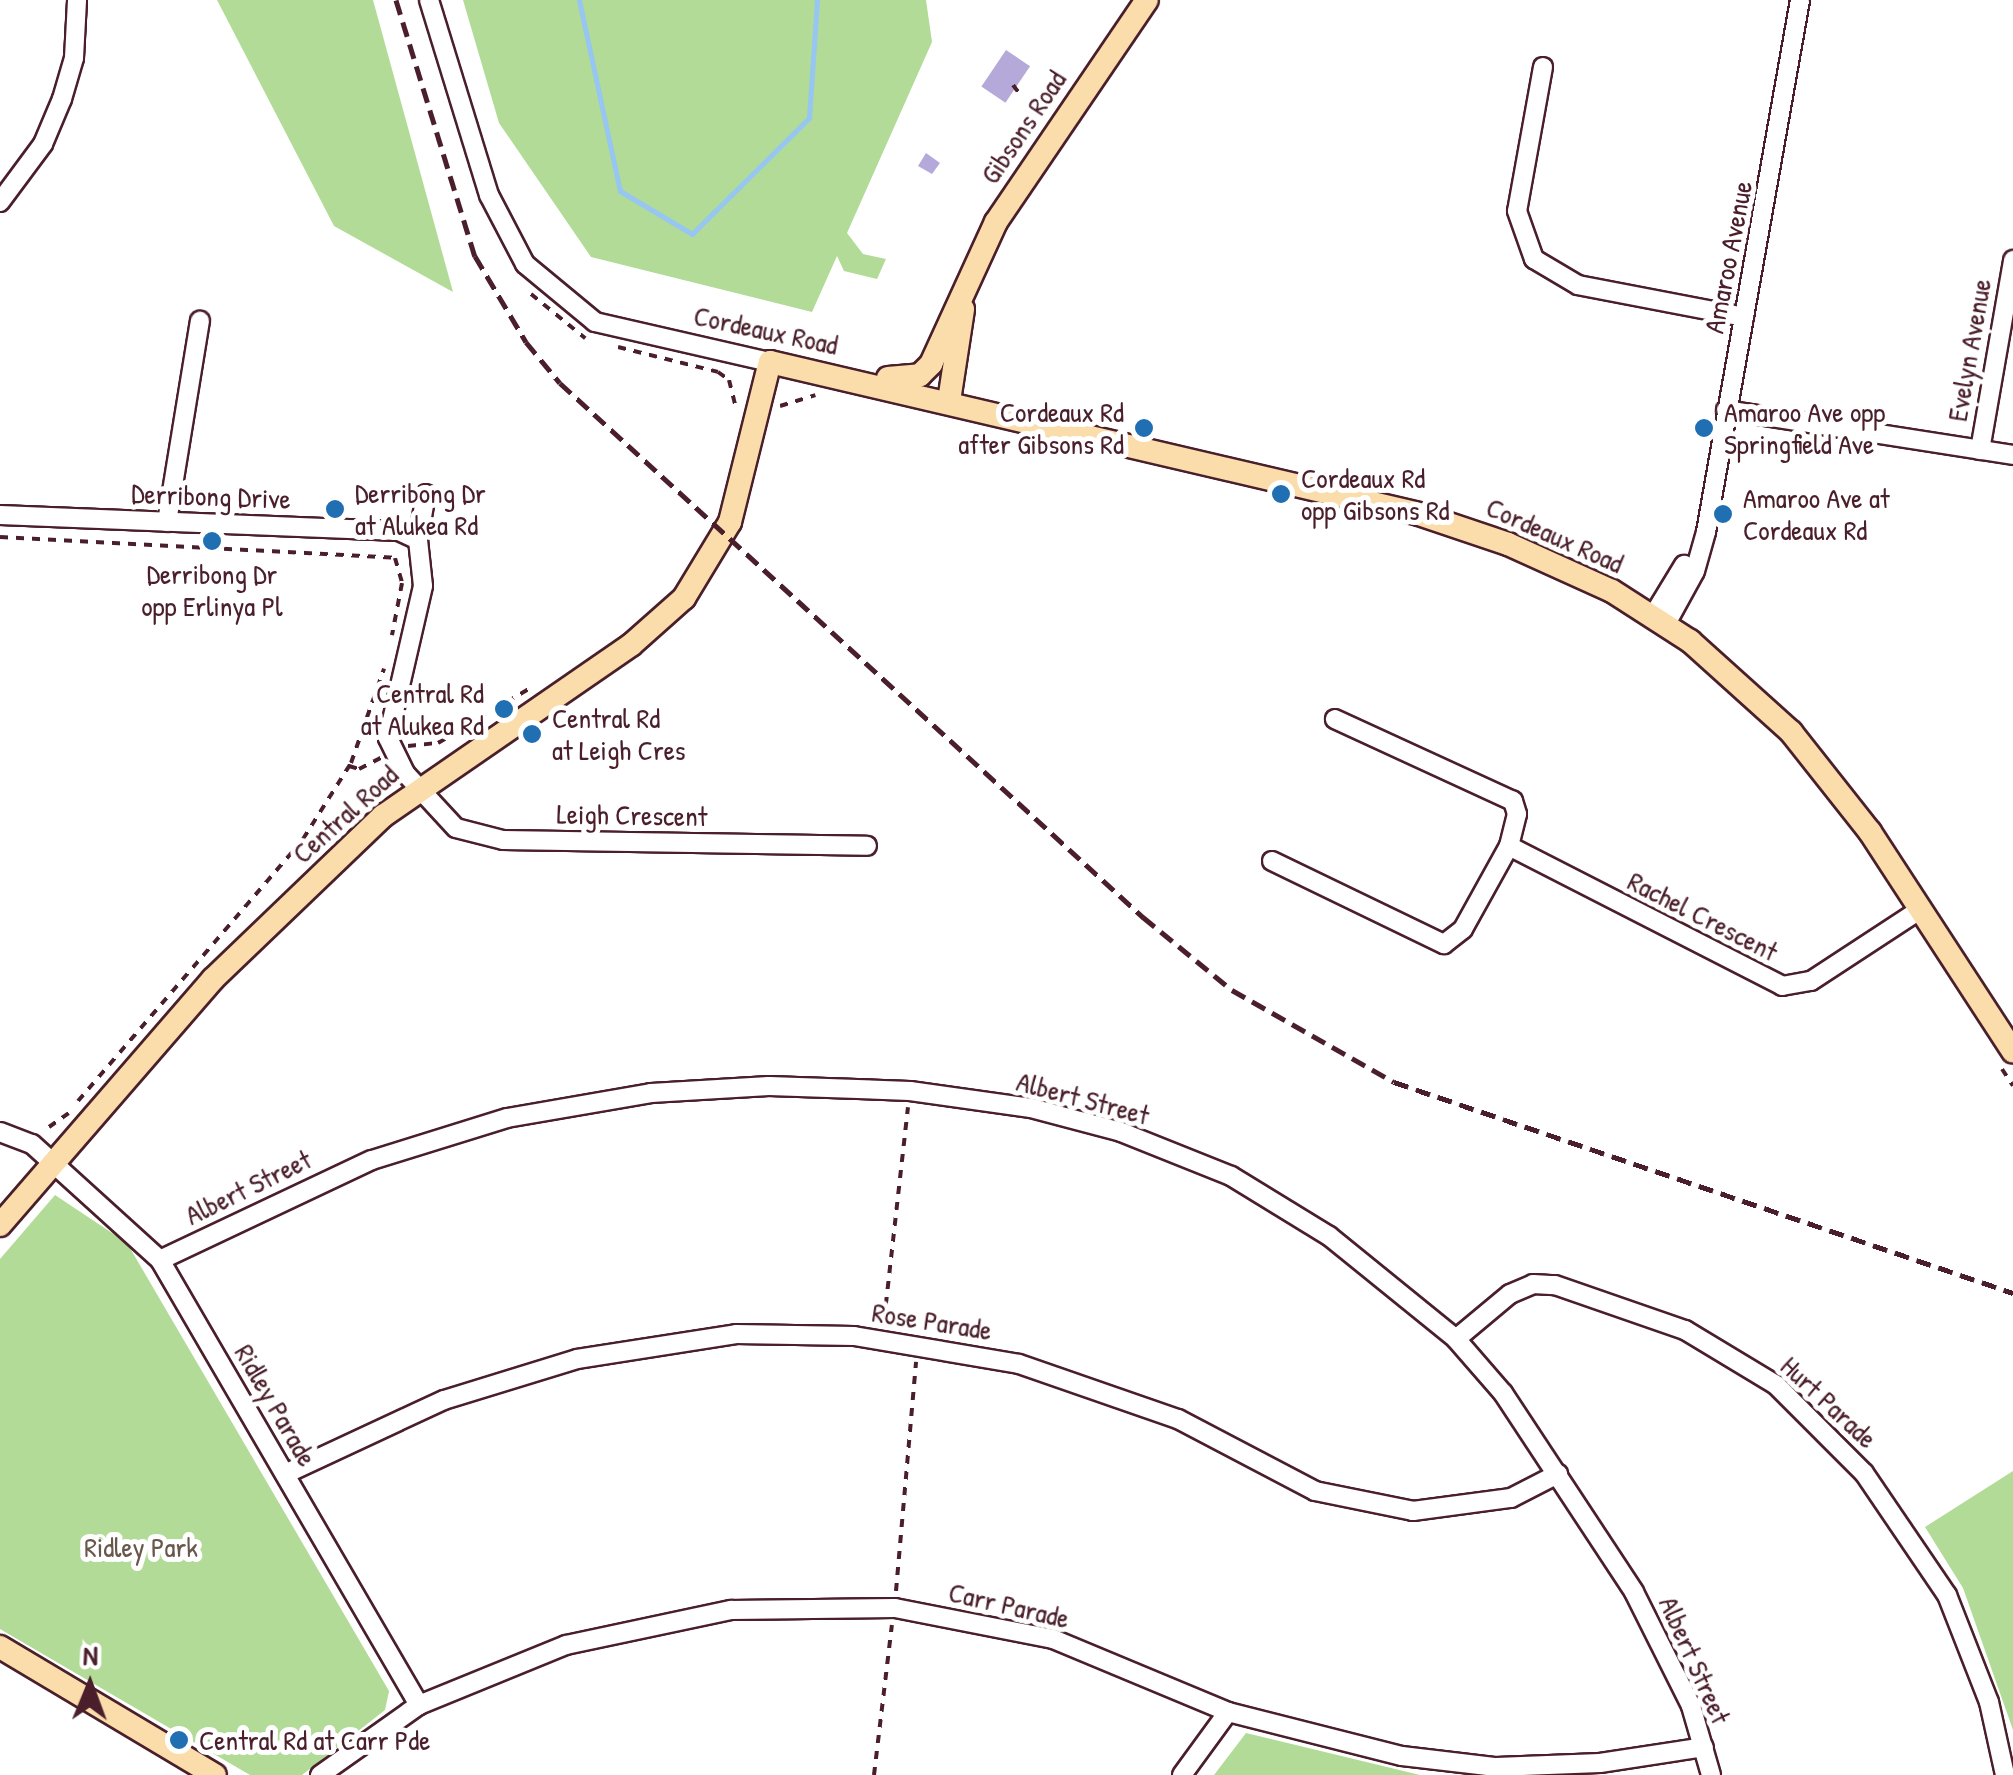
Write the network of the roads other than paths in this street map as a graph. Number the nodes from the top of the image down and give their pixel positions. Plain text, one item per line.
1 (77, 0) edge
2 (430, 0) edge
3 (1147, 0) edge
4 (1800, 0) edge
5 (1543, 68) dead end
6 (0, 202) edge
7 (2013, 260) edge
8 (962, 296) junction
9 (1744, 317) junction
10 (200, 321) dead end
11 (770, 362) junction
12 (824, 384) junction
13 (950, 401) junction
14 (1726, 410) junction
15 (1980, 450) junction
16 (2013, 455) edge
17 (426, 494) dead end
18 (0, 515) edge
19 (167, 522) junction
20 (418, 540) junction
21 (1660, 620) junction
22 (1335, 718) dead end
23 (416, 788) junction
24 (867, 846) dead end
25 (1509, 846) junction
26 (1272, 862) dead end
27 (1922, 909) junction
28 (2013, 1051) edge
29 (0, 1132) edge
30 (52, 1160) junction
31 (0, 1225) edge
32 (160, 1260) junction
33 (1456, 1339) junction
34 (285, 1474) junction
35 (1558, 1474) junction
36 (0, 1647) edge
37 (419, 1705) junction
38 (1228, 1712) junction
39 (1704, 1747) junction
40 (1496, 1771) edge
41 (215, 1775) edge
42 (320, 1775) edge
43 (1182, 1775) edge
44 (1711, 1775) edge
45 (2006, 1775) edge

1 - 6 street
2 - 11 street, Cordeaux Road
3 - 8 main road, Gibsons Road
4 - 9 street, Amaroo Avenue
5 - 9 street
7 - 15 street, Evelyn Avenue
8 - 12 main road, Gibsons Road
8 - 13 main road, Gibsons Road
9 - 14 street, Amaroo Avenue
10 - 19 street
11 - 12 main road, Cordeaux Road
11 - 23 main road, Central Road
12 - 13 main road, Cordeaux Road
13 - 21 main road, Cordeaux Road
14 - 15 street
14 - 21 street, Amaroo Avenue
15 - 16 street
17 - 20 street
18 - 19 street, Derribong Drive
19 - 20 street, Derribong Drive
20 - 23 street, Leigh Crescent
21 - 27 main road, Cordeaux Road
22 - 25 street
23 - 24 street, Leigh Crescent
23 - 30 main road, Central Road
25 - 26 street
25 - 27 street, Rachel Crescent
27 - 28 main road, Cordeaux Road
29 - 30 street, Ridley Parade
30 - 31 main road, Central Road
30 - 32 street, Ridley Parade
32 - 33 street, Albert Street
32 - 34 street, Ridley Parade
33 - 35 street, Albert Street
33 - 45 street, Hurt Parade
34 - 35 street, Rose Parade
34 - 37 street, Ridley Parade
35 - 39 street, Albert Street
36 - 41 main road
37 - 38 street, Carr Parade
37 - 42 street, Carr Parade
38 - 40 street, Carr Parade
38 - 43 street
39 - 40 street, Carr Parade
39 - 44 street, Albert Street

